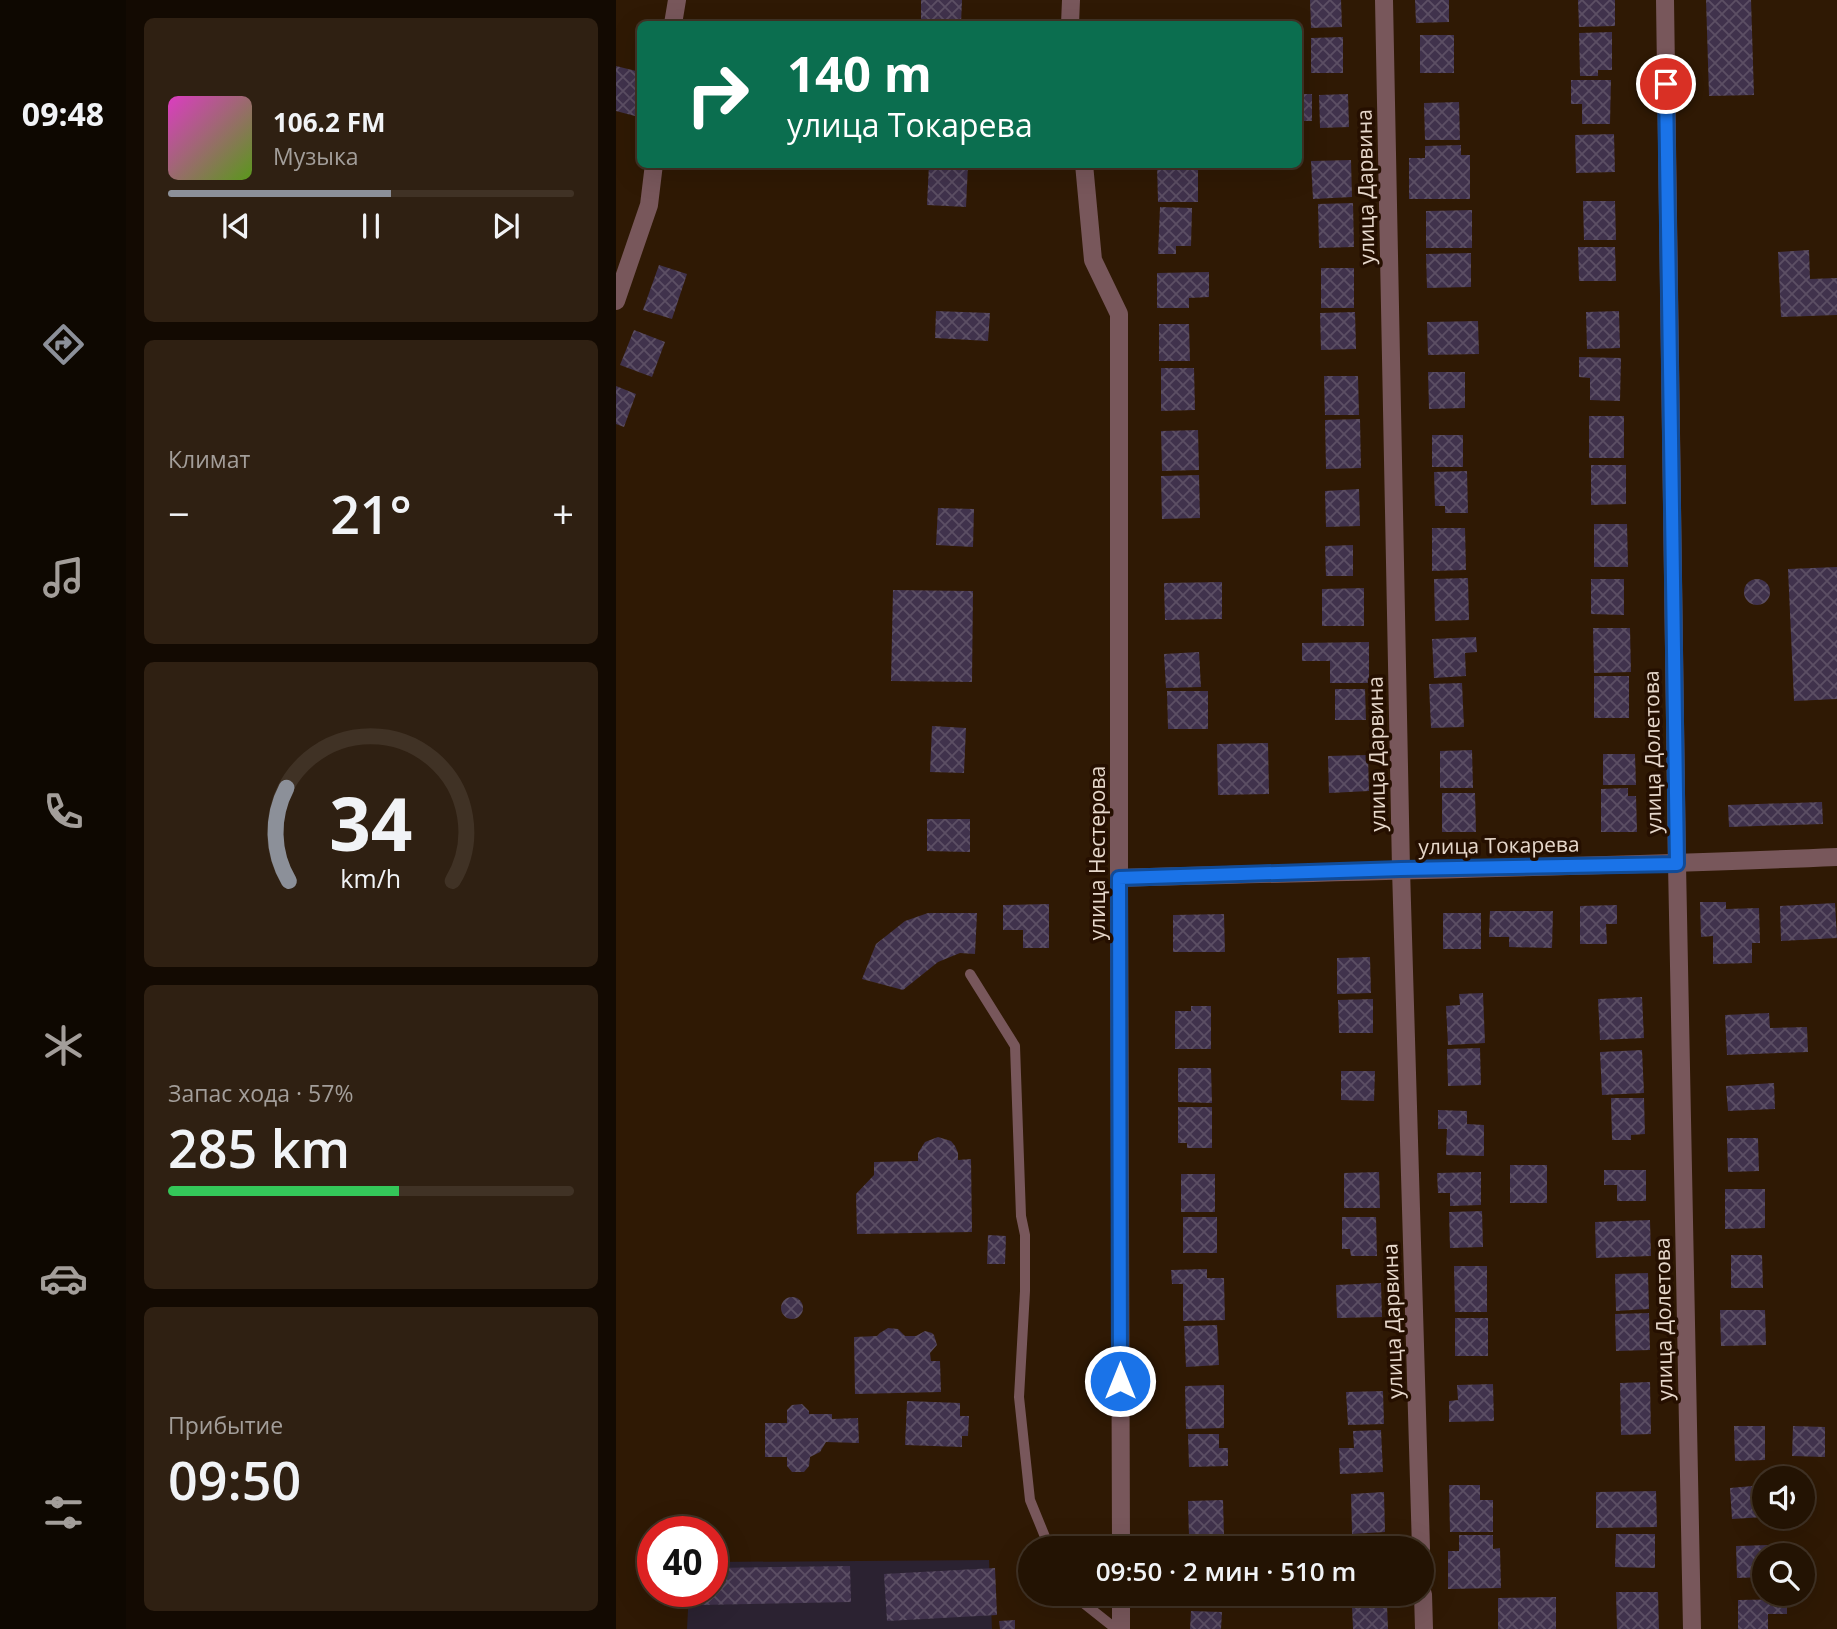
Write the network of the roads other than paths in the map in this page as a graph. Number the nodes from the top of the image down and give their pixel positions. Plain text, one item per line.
1 (677, 0) edge
2 (1071, 0) edge
3 (1384, 0) edge
4 (1665, 0) edge
5 (674, 21) edge
6 (1070, 21) edge
7 (654, 168) edge
8 (1084, 168) edge
9 (616, 301) edge
10 (1837, 857) edge
11 (1677, 864) junction
12 (1401, 869) junction
13 (1119, 878) junction
14 (970, 974) dead end
15 (1045, 1536) edge
16 (1121, 1536) edge
17 (1421, 1536) edge
18 (1087, 1606) edge
19 (1121, 1606) edge
20 (1423, 1606) edge
21 (1116, 1629) edge
22 (1121, 1629) edge
23 (1424, 1629) edge
24 (1692, 1629) edge

1 - 5 street
2 - 6 street
3 - 12 street, улица Дарвина
4 - 11 street, улица Долетова
7 - 9 street
8 - 13 street, улица Нестерова
10 - 11 street, улица Токарева
11 - 12 street, улица Токарева
11 - 24 street, улица Долетова
12 - 13 street, улица Токарева
12 - 17 street, улица Дарвина
13 - 16 street, улица Нестерова
14 - 15 lane
18 - 21 lane
19 - 22 street
20 - 23 street

